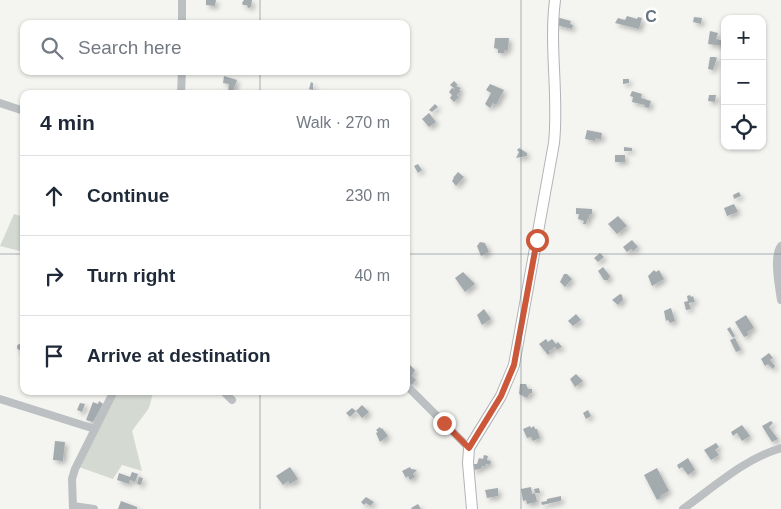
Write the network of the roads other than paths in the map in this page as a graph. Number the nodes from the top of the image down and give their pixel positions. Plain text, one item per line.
1 (182, 0) edge
2 (555, 0) edge
3 (182, 20) edge
4 (182, 75) edge
5 (181, 90) edge
6 (0, 103) edge
7 (20, 110) edge
8 (781, 246) edge
9 (781, 300) edge
10 (410, 389) edge
11 (112, 395) edge
12 (227, 395) edge
13 (0, 399) edge
14 (232, 400) dead end
15 (95, 429) junction
16 (469, 448) junction
17 (781, 448) edge
18 (696, 505) edge
19 (73, 508) edge
20 (94, 509) edge
21 (472, 509) edge
22 (684, 509) edge

1 - 3 street
2 - 16 main road
4 - 5 street
6 - 7 street
8 - 9 street
10 - 16 street
11 - 15 street
12 - 14 street
13 - 15 street
15 - 19 street
16 - 21 main road
17 - 18 street
18 - 22 street
19 - 20 street

